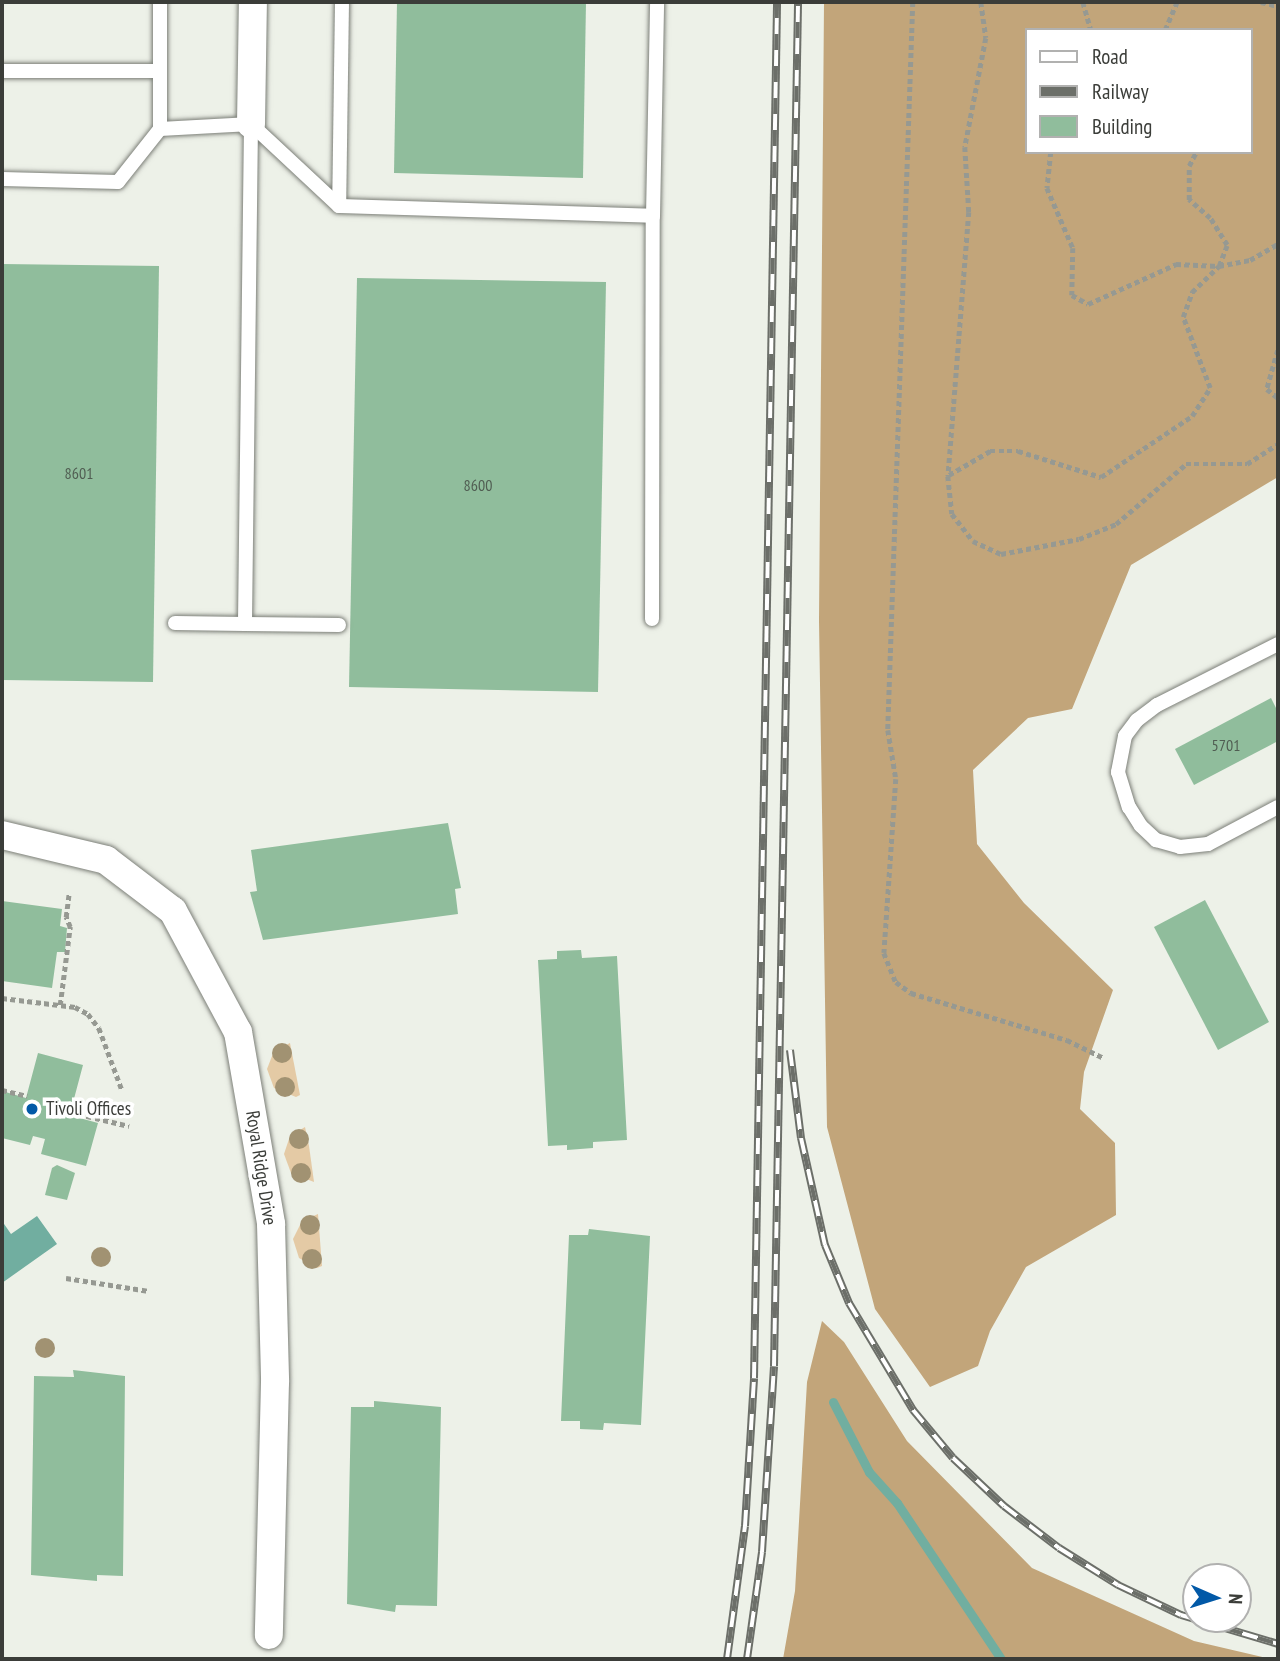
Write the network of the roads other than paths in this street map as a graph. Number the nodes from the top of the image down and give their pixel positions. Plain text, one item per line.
1 (160, 2) edge
2 (253, 2) edge
3 (342, 2) edge
4 (657, 2) edge
5 (2, 71) edge
6 (160, 71) junction
7 (251, 124) junction
8 (160, 129) junction
9 (2, 179) edge
10 (339, 206) junction
11 (653, 215) junction
12 (652, 619) dead end
13 (174, 623) dead end
14 (245, 624) junction
15 (339, 625) dead end
16 (1278, 644) edge
17 (1278, 807) edge
18 (2, 835) edge
19 (269, 1635) dead end

1 - 6 lane
2 - 7 street
3 - 10 lane
4 - 11 lane
5 - 6 lane
6 - 8 lane
7 - 8 lane
7 - 10 lane
7 - 14 lane
8 - 9 lane
10 - 11 lane
11 - 12 lane
13 - 14 lane
14 - 15 lane
16 - 17 lane
18 - 19 street, Royal Ridge Drive

